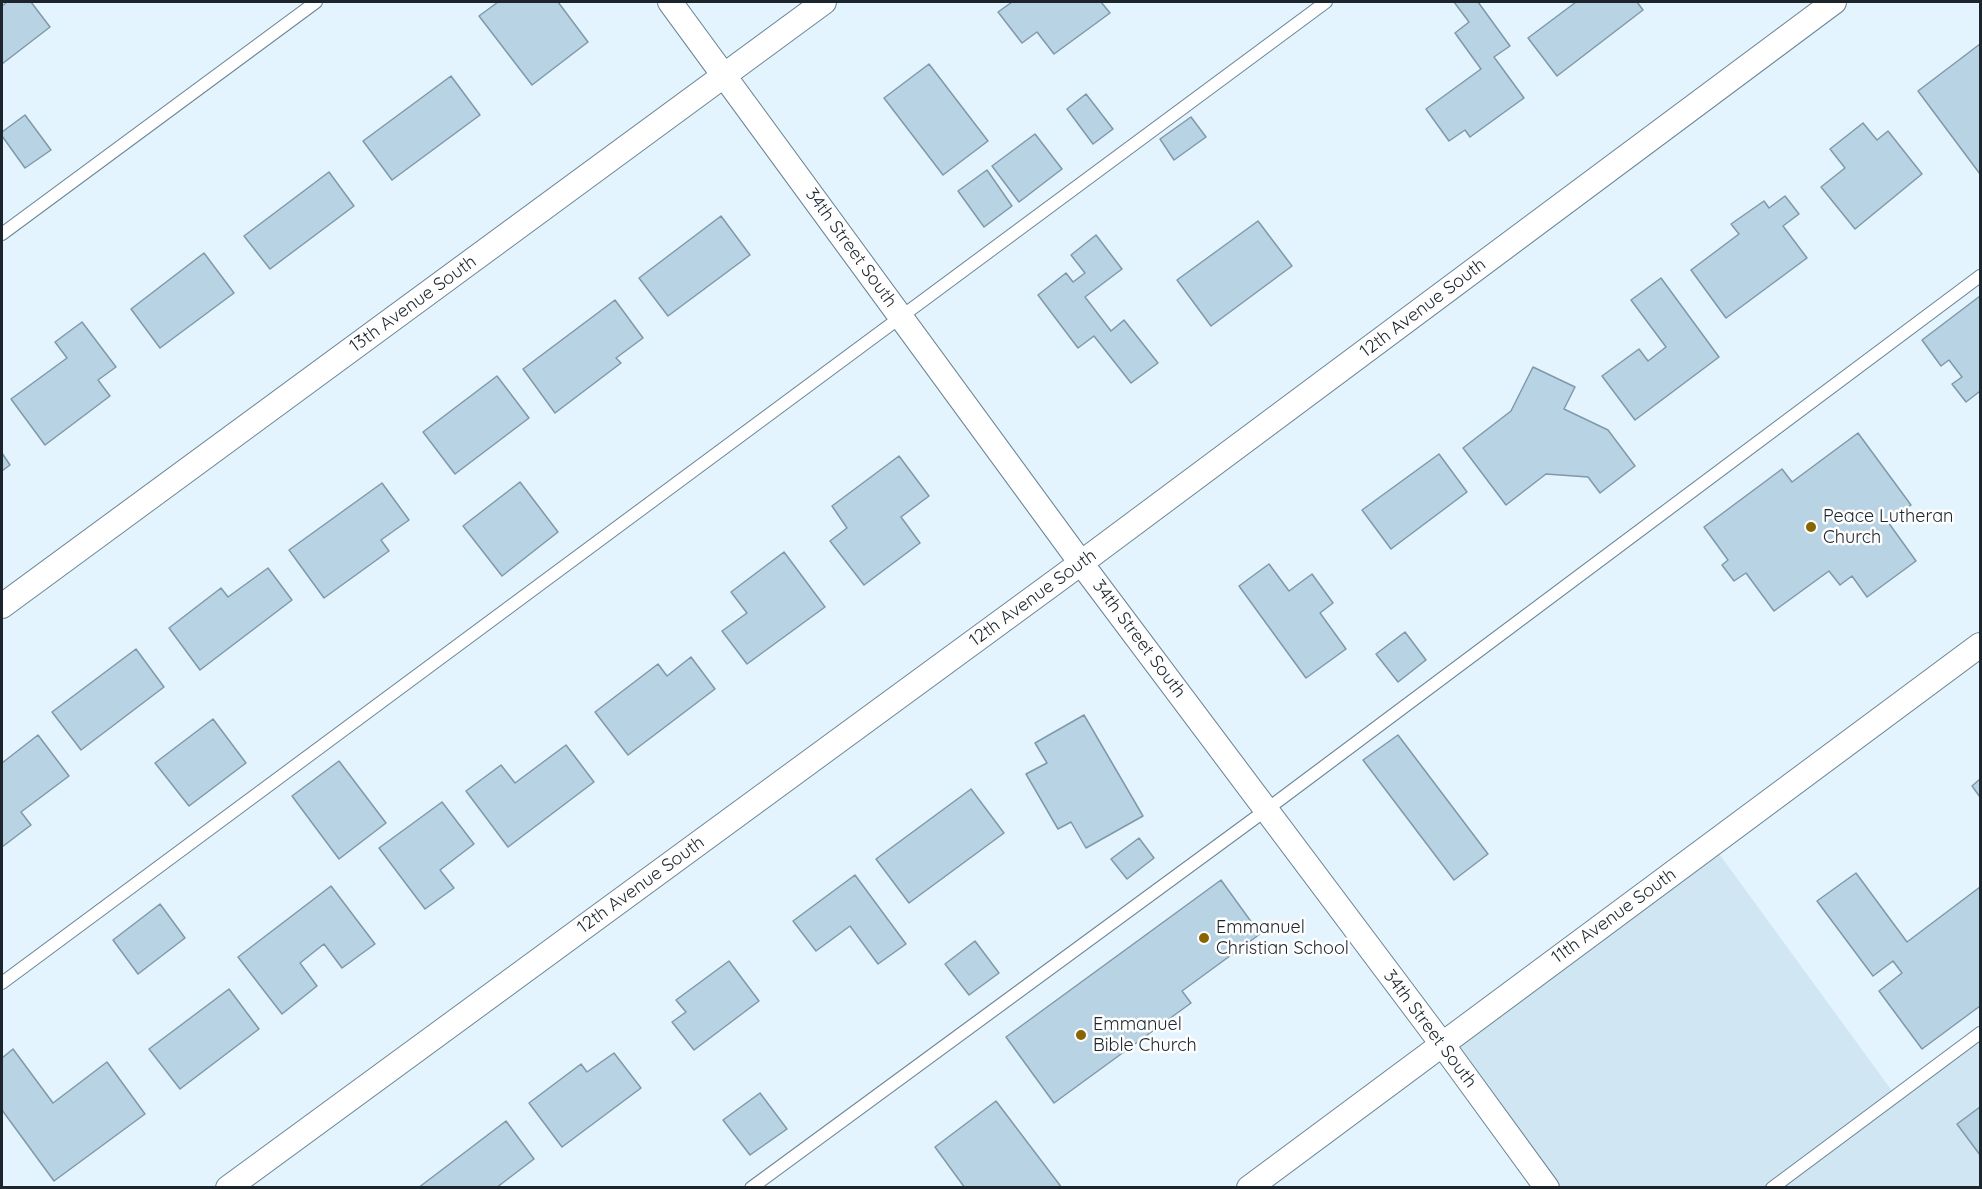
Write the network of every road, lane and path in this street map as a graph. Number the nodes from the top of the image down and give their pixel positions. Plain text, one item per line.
1 (316, 2) edge
2 (670, 2) edge
3 (824, 2) edge
4 (1326, 2) edge
5 (1834, 2) edge
6 (725, 75) junction
7 (2, 234) edge
8 (1980, 276) edge
9 (901, 316) junction
10 (1081, 562) junction
11 (2, 606) edge
12 (1980, 645) edge
13 (1266, 810) junction
14 (2, 983) edge
15 (1980, 1033) edge
16 (1442, 1044) junction
17 (228, 1188) edge
18 (751, 1188) edge
19 (1248, 1188) edge
20 (1547, 1188) edge
21 (1772, 1188) edge

1 - 7 lane
2 - 6 street, 34th Street South
3 - 6 street, 13th Avenue South
4 - 9 lane
5 - 10 street, 12th Avenue South
6 - 9 street, 34th Street South
6 - 11 street, 13th Avenue South
8 - 13 lane
9 - 10 street, 34th Street South
9 - 14 lane
10 - 13 street, 34th Street South
10 - 17 street, 12th Avenue South
12 - 16 street, 11th Avenue South
13 - 16 street, 34th Street South
13 - 18 lane
15 - 21 lane
16 - 19 street, 11th Avenue South
16 - 20 street, 34th Street South

